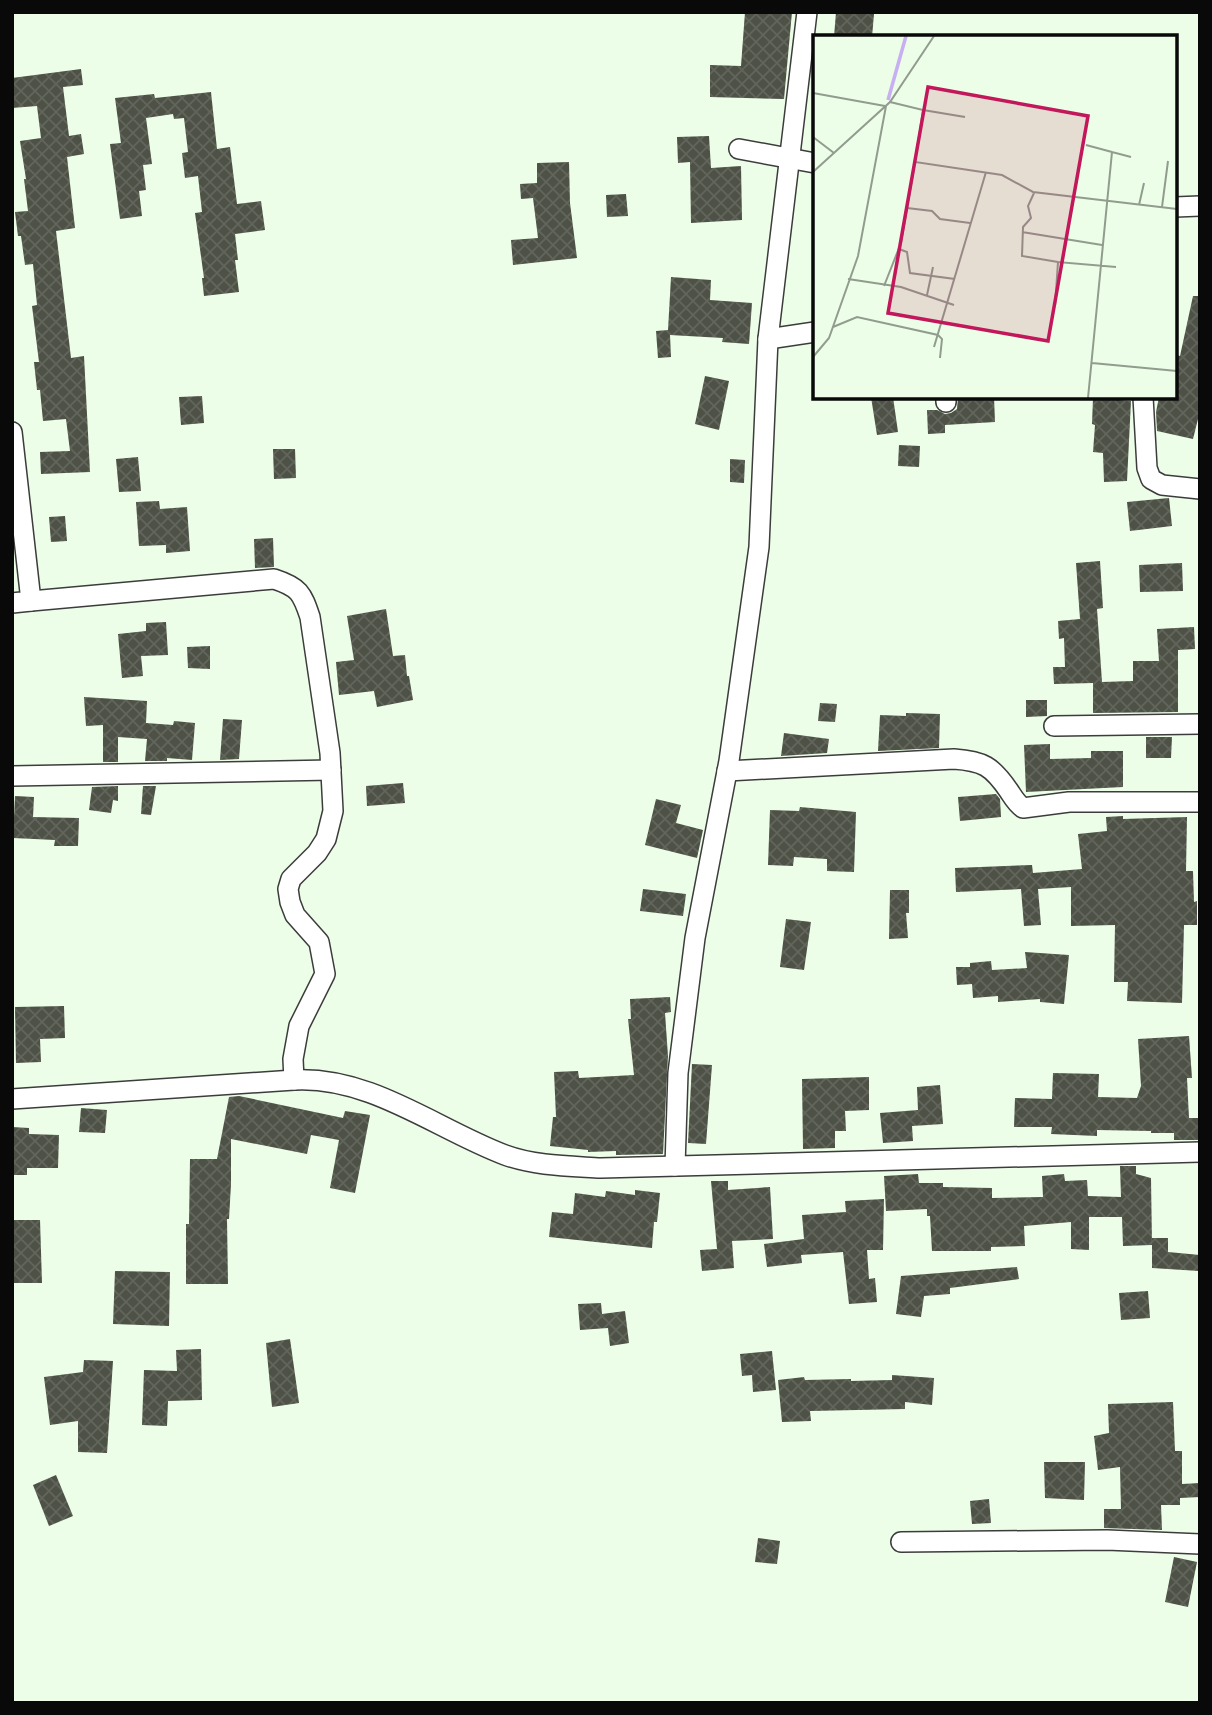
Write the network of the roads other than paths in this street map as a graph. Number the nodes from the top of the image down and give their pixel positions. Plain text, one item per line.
1 (807, 12) edge
2 (738, 149) dead end
3 (791, 158) junction
4 (813, 163) edge
5 (1200, 206) edge
6 (1177, 207) edge
7 (813, 332) edge
8 (768, 339) junction
9 (1143, 399) edge
10 (12, 432) edge
11 (1200, 489) edge
12 (22, 602) edge
13 (1200, 724) edge
14 (1054, 726) dead end
15 (331, 770) junction
16 (727, 771) junction
17 (12, 776) edge
18 (1200, 802) edge
19 (294, 1080) junction
20 (12, 1099) edge
21 (1200, 1152) edge
22 (675, 1166) junction
23 (901, 1542) dead end
24 (1200, 1544) edge

1 - 3 street
2 - 3 street
3 - 4 street
3 - 8 street
5 - 6 street
7 - 8 street
8 - 16 street
9 - 11 street
10 - 12 street
12 - 15 street
13 - 14 street
15 - 17 street
15 - 19 street
16 - 18 street
16 - 22 street
19 - 20 street
19 - 22 street
21 - 22 street
23 - 24 street

